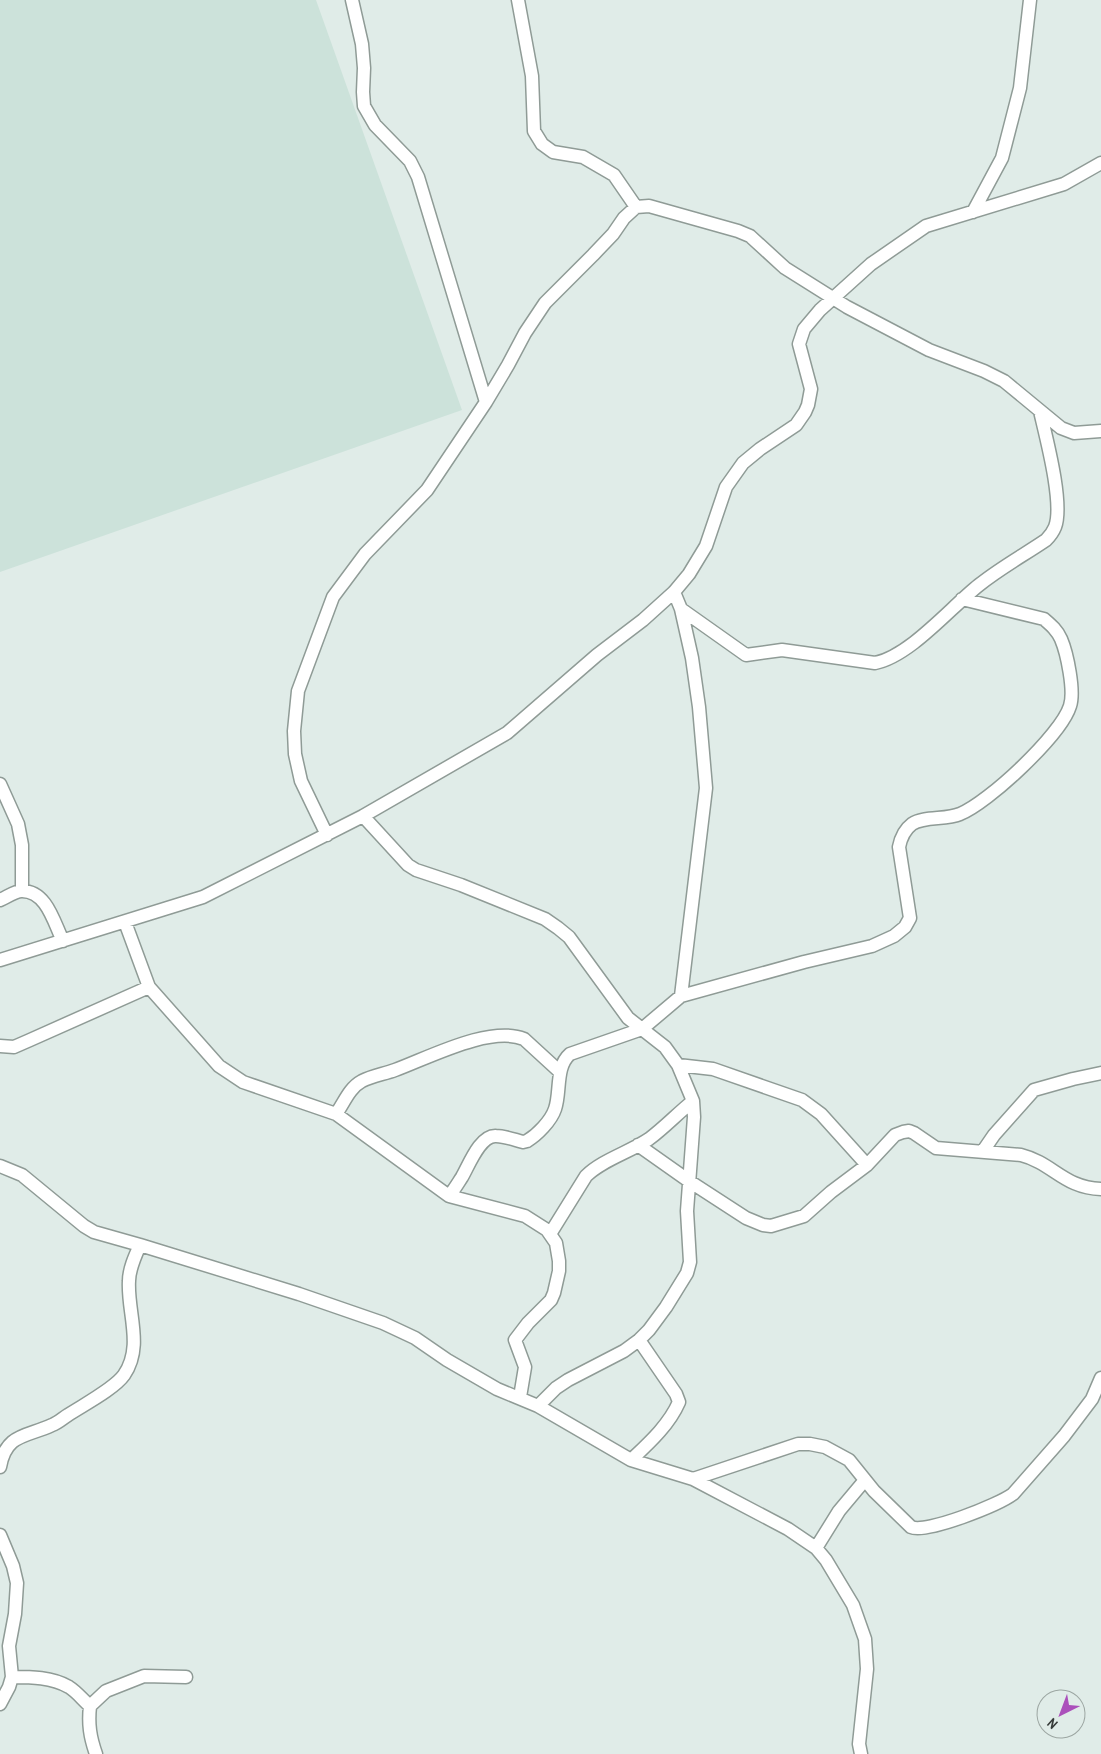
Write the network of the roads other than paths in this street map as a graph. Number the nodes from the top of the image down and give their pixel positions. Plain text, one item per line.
1 (352, 0) edge
2 (518, 0) edge
3 (1030, 0) edge
4 (1101, 163) edge
5 (636, 207) junction
6 (973, 212) junction
7 (833, 298) junction
8 (486, 402) junction
9 (1040, 411) junction
10 (1101, 431) edge
11 (674, 592) junction
12 (962, 599) junction
13 (681, 609) junction
14 (0, 784) edge
15 (363, 816) junction
16 (327, 835) junction
17 (22, 891) junction
18 (0, 900) edge
19 (125, 922) junction
20 (63, 941) junction
21 (0, 960) edge
22 (149, 987) junction
23 (681, 996) junction
24 (642, 1030) junction
25 (0, 1046) edge
26 (678, 1065) junction
27 (560, 1072) junction
28 (1101, 1073) edge
29 (693, 1101) junction
30 (336, 1114) junction
31 (638, 1144) junction
32 (983, 1151) junction
33 (867, 1165) junction
34 (0, 1166) edge
35 (689, 1181) junction
36 (1101, 1189) edge
37 (449, 1196) junction
38 (550, 1234) junction
39 (140, 1245) junction
40 (639, 1340) junction
41 (1101, 1378) edge
42 (520, 1397) junction
43 (538, 1406) junction
44 (631, 1460) junction
45 (0, 1467) edge
46 (693, 1479) junction
47 (866, 1480) junction
48 (0, 1535) edge
49 (816, 1548) junction
50 (12, 1677) junction
51 (186, 1677) dead end
52 (0, 1704) edge
53 (90, 1706) junction
54 (96, 1754) edge
55 (861, 1754) edge

1 - 8 street
2 - 5 street
3 - 6 street
4 - 6 street
5 - 7 street
5 - 8 street
6 - 7 street
7 - 9 street
7 - 11 street
8 - 16 street
9 - 10 street
9 - 12 street
11 - 13 street
11 - 15 street
12 - 13 street
12 - 23 street
13 - 23 street
14 - 17 street
15 - 16 street
15 - 24 street
16 - 19 street
17 - 18 street
17 - 20 street
19 - 20 street
19 - 22 street
20 - 21 street
22 - 25 street
22 - 30 street
23 - 24 street
24 - 26 street
24 - 27 street
26 - 29 street
26 - 33 street
27 - 30 street
27 - 37 street
28 - 32 street
29 - 31 street
29 - 35 street
30 - 37 street
31 - 35 street
31 - 38 street
32 - 33 street
32 - 36 street
33 - 35 street
34 - 39 street
35 - 40 street
37 - 38 street
38 - 42 street
39 - 42 street
39 - 45 street
40 - 43 street
40 - 44 street
41 - 47 street
42 - 43 street
43 - 44 street
44 - 46 street
46 - 47 street
46 - 49 street
47 - 49 street
48 - 50 street
49 - 55 street
50 - 52 street
50 - 53 street
51 - 53 street
53 - 54 street

